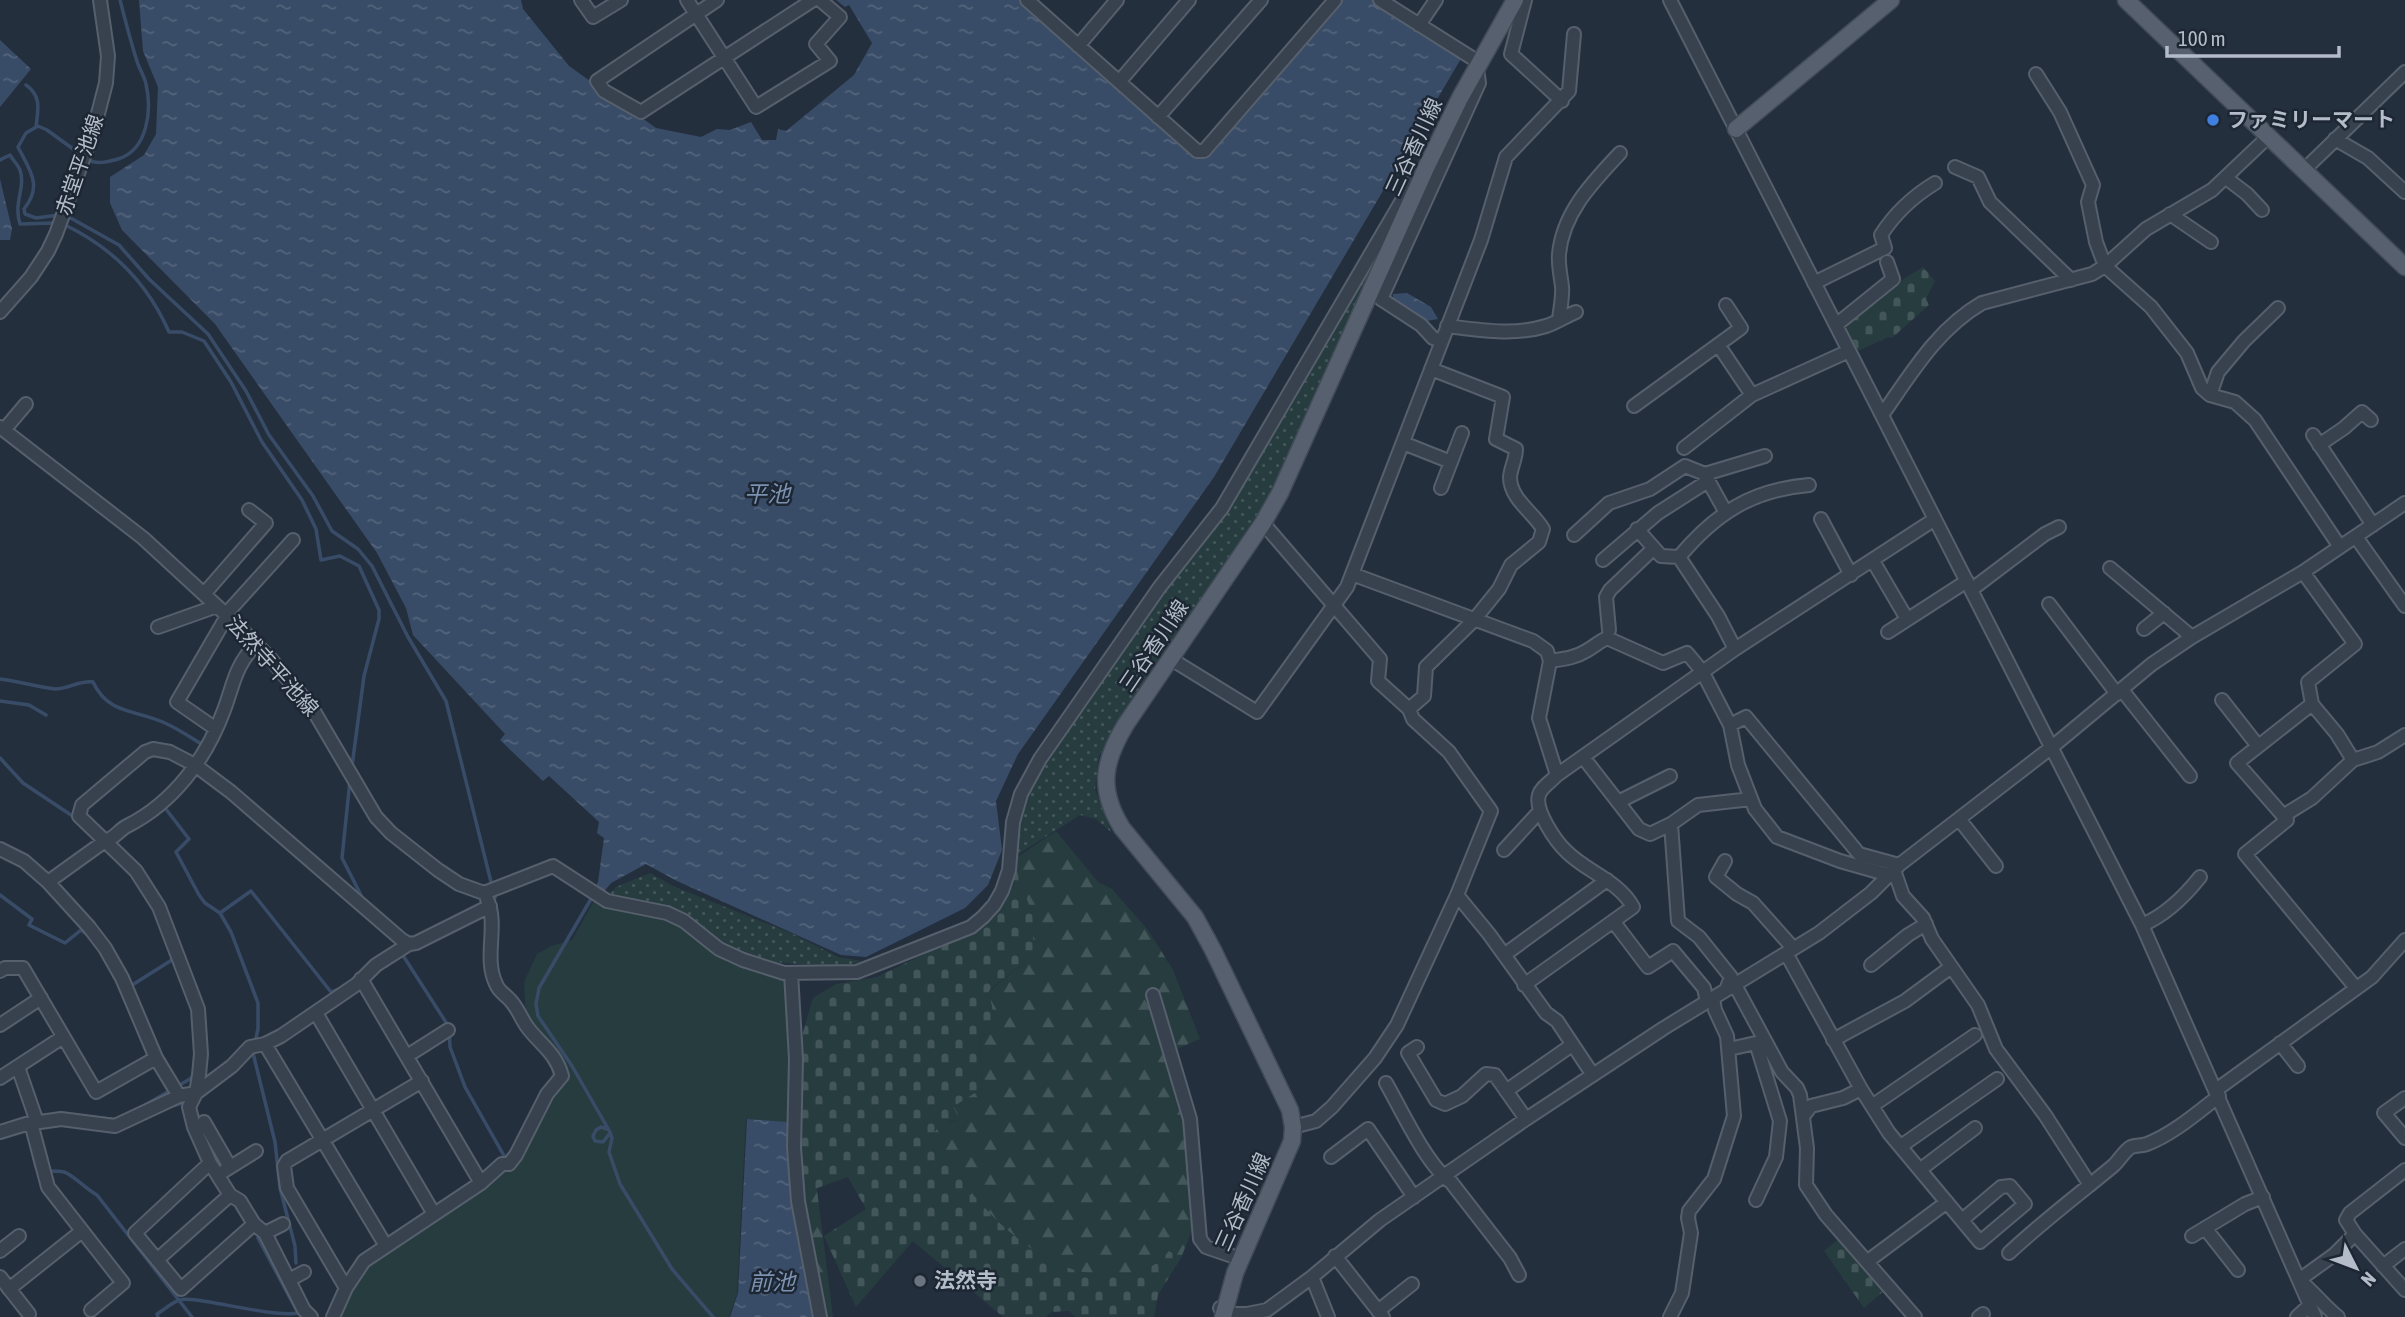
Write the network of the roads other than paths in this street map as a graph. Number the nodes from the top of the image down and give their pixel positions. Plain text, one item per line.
1 (100, 0) edge
2 (581, 0) edge
3 (621, 0) edge
4 (687, 0) edge
5 (718, 0) edge
6 (813, 0) edge
7 (820, 0) edge
8 (1027, 0) edge
9 (1116, 0) edge
10 (1189, 0) edge
11 (1261, 0) edge
12 (1335, 0) edge
13 (1380, 0) edge
14 (1436, 0) edge
15 (1515, 0) edge
16 (1525, 0) edge
17 (1670, 0) edge
18 (1891, 0) edge
19 (2126, 0) edge
20 (1042, 5) edge
21 (696, 14) junction
22 (1419, 25) junction
23 (1574, 34) dead end
24 (1079, 46) junction
25 (724, 58) junction
26 (1478, 66) junction
27 (2405, 72) edge
28 (2036, 74) dead end
29 (1119, 82) junction
30 (1562, 101) junction
31 (1158, 117) junction
32 (1736, 129) junction
33 (2269, 136) junction
34 (2335, 139) junction
35 (1620, 153) dead end
36 (1955, 167) dead end
37 (1426, 168) junction
38 (2304, 170) junction
39 (2226, 178) junction
40 (1935, 183) dead end
41 (2405, 192) edge
42 (2262, 210) dead end
43 (2170, 214) junction
44 (2211, 242) dead end
45 (1887, 262) dead end
46 (2105, 266) junction
47 (2405, 267) edge
48 (2071, 280) junction
49 (1814, 283) junction
50 (1726, 305) dead end
51 (2278, 308) dead end
52 (0, 312) edge
53 (1576, 312) dead end
54 (1559, 320) junction
55 (1836, 325) junction
56 (1447, 326) junction
57 (1441, 341) junction
58 (1719, 346) junction
59 (1849, 351) junction
60 (1431, 369) junction
61 (1752, 395) junction
62 (2210, 395) junction
63 (26, 404) dead end
64 (1634, 406) dead end
65 (1882, 415) junction
66 (2371, 420) dead end
67 (2, 428) edge
68 (1462, 433) dead end
69 (1403, 443) junction
70 (1685, 447) dead end
71 (1765, 456) dead end
72 (1451, 461) junction
73 (1707, 478) junction
74 (1809, 485) dead end
75 (1441, 488) dead end
76 (2405, 503) edge
77 (250, 510) dead end
78 (1725, 511) junction
79 (1821, 519) dead end
80 (1935, 519) junction
81 (1262, 523) junction
82 (2373, 525) junction
83 (2059, 527) dead end
84 (1637, 529) junction
85 (1574, 535) dead end
86 (2356, 537) junction
87 (293, 540) dead end
88 (2340, 547) junction
89 (1654, 548) junction
90 (1679, 557) junction
91 (1603, 560) dead end
92 (1873, 561) junction
93 (2110, 568) dead end
94 (2303, 572) junction
95 (1352, 575) junction
96 (1851, 575) junction
97 (1969, 586) junction
98 (204, 594) junction
99 (2049, 604) dead end
100 (1334, 606) junction
101 (2405, 606) edge
102 (223, 612) junction
103 (2164, 613) junction
104 (1908, 619) junction
105 (1474, 620) junction
106 (158, 627) dead end
107 (2144, 629) dead end
108 (1609, 631) dead end
109 (1888, 632) dead end
110 (2192, 637) junction
111 (256, 643) junction
112 (1735, 649) junction
113 (1171, 659) junction
114 (1550, 661) junction
115 (1702, 671) junction
116 (2120, 692) junction
117 (2222, 700) dead end
118 (2312, 704) junction
119 (1409, 709) junction
120 (1730, 725) junction
121 (216, 729) junction
122 (2405, 735) edge
123 (2258, 746) junction
124 (2052, 747) junction
125 (1583, 757) junction
126 (2353, 760) junction
127 (195, 765) junction
128 (1558, 775) junction
129 (1670, 776) dead end
130 (2190, 776) dead end
131 (1751, 799) junction
132 (1618, 802) junction
133 (1539, 812) junction
134 (2283, 816) junction
135 (1959, 819) junction
136 (1671, 824) junction
137 (105, 841) junction
138 (0, 849) edge
139 (1504, 850) dead end
140 (1725, 861) dead end
141 (1996, 866) dead end
142 (1894, 870) junction
143 (2200, 877) dead end
144 (1607, 880) junction
145 (48, 882) junction
146 (484, 892) junction
147 (1457, 895) junction
148 (489, 906) junction
149 (1613, 921) junction
150 (1926, 924) junction
151 (2142, 925) junction
152 (2405, 940) edge
153 (409, 944) junction
154 (1789, 951) junction
155 (1504, 955) junction
156 (1871, 965) dead end
157 (1947, 970) dead end
158 (0, 971) edge
159 (791, 973) junction
160 (361, 979) junction
161 (1524, 985) junction
162 (1730, 987) junction
163 (2356, 988) junction
164 (1153, 995) dead end
165 (41, 998) junction
166 (1710, 1000) junction
167 (316, 1013) junction
168 (0, 1025) edge
169 (448, 1030) dead end
170 (1975, 1035) dead end
171 (63, 1037) junction
172 (1833, 1040) junction
173 (2280, 1043) junction
174 (265, 1044) junction
175 (1572, 1045) junction
176 (1417, 1047) dead end
177 (1729, 1049) junction
178 (407, 1056) junction
179 (156, 1058) junction
180 (2298, 1066) dead end
181 (18, 1067) junction
182 (1593, 1075) junction
183 (0, 1078) edge
184 (1997, 1079) dead end
185 (422, 1081) junction
186 (1386, 1083) dead end
187 (1861, 1089) junction
188 (1506, 1091) junction
189 (196, 1093) junction
190 (2218, 1093) junction
191 (178, 1096) junction
192 (2405, 1098) edge
193 (1872, 1106) junction
194 (372, 1110) junction
195 (1804, 1115) junction
196 (1526, 1119) junction
197 (34, 1122) junction
198 (204, 1122) dead end
199 (1293, 1127) junction
200 (1975, 1128) dead end
201 (0, 1132) edge
202 (2405, 1138) edge
203 (322, 1140) junction
204 (1901, 1146) junction
205 (256, 1151) dead end
206 (1331, 1157) dead end
207 (210, 1163) junction
208 (230, 1167) junction
209 (1921, 1169) junction
210 (2405, 1170) edge
211 (217, 1174) junction
212 (1443, 1177) junction
213 (481, 1183) junction
214 (2090, 1185) junction
215 (230, 1195) junction
216 (1413, 1197) junction
217 (2263, 1197) junction
218 (1756, 1200) dead end
219 (1947, 1202) junction
220 (434, 1214) junction
221 (1962, 1220) junction
222 (254, 1224) junction
223 (283, 1224) dead end
224 (2205, 1228) junction
225 (82, 1231) junction
226 (265, 1233) junction
227 (2355, 1234) junction
228 (19, 1236) dead end
229 (2192, 1236) dead end
230 (386, 1246) junction
231 (2405, 1249) edge
232 (0, 1251) edge
233 (2009, 1253) dead end
234 (1335, 1256) junction
235 (158, 1259) junction
236 (1241, 1259) junction
237 (1868, 1261) junction
238 (2383, 1266) junction
239 (2238, 1270) dead end
240 (304, 1272) dead end
241 (1519, 1275) dead end
242 (1312, 1277) junction
243 (0, 1278) edge
244 (289, 1280) junction
245 (2299, 1280) junction
246 (1412, 1284) dead end
247 (346, 1288) junction
248 (9, 1289) junction
249 (2405, 1290) edge
250 (91, 1310) dead end
251 (2312, 1311) edge
252 (1222, 1313) edge
253 (29, 1314) dead end
254 (1380, 1314) edge
255 (311, 1317) edge
256 (334, 1317) edge
257 (820, 1317) edge
258 (1328, 1317) edge
259 (1670, 1317) edge
260 (1915, 1317) edge
261 (2297, 1317) edge
262 (2339, 1317) edge

1 - 52 street, 赤堂平池線
2 - 3 street
4 - 21 street
5 - 21 street
6 - 25 street
7 - 25 street
8 - 20 street
9 - 24 street
10 - 29 street
11 - 31 street
12 - 31 street
13 - 22 street
14 - 22 street
15 - 26 main road, 三谷香川線
16 - 30 street
17 - 32 street
18 - 32 main road
19 - 33 main road
20 - 24 street
21 - 25 street
21 - 25 street
22 - 26 street
23 - 30 street
24 - 29 street
26 - 37 main road, 三谷香川線
26 - 57 street
27 - 34 street
28 - 46 street
29 - 31 street
30 - 56 street
32 - 49 street
33 - 38 main road
33 - 39 street
34 - 38 street
34 - 41 street
35 - 54 street
36 - 48 street
37 - 81 main road, 三谷香川線
37 - 159 street
38 - 47 main road
39 - 42 street
39 - 43 street
40 - 49 street
43 - 44 street
43 - 46 street
45 - 55 street
46 - 48 street
46 - 62 street
48 - 65 street
49 - 55 street
50 - 58 street
51 - 62 street
53 - 54 street
54 - 56 street
55 - 59 street
56 - 57 street
57 - 60 street
58 - 61 street
58 - 64 street
59 - 61 street
59 - 65 street
60 - 69 street
60 - 105 street
61 - 70 street
62 - 88 street
63 - 67 street
65 - 80 street
66 - 82 street
67 - 98 street, 法然寺平池線
68 - 72 street
69 - 72 street
69 - 95 street
71 - 73 street
72 - 75 street
73 - 78 street
73 - 84 street
73 - 85 street
74 - 78 street
76 - 82 street
77 - 98 street
78 - 90 street
79 - 96 street
80 - 92 street
80 - 97 street
81 - 100 street
81 - 113 main road, 三谷香川線
82 - 86 street
83 - 97 street
84 - 89 street
84 - 91 street
86 - 88 street
86 - 101 street
87 - 102 street
88 - 94 street
89 - 90 street
89 - 108 street
90 - 112 street
92 - 96 street
92 - 104 street
93 - 103 street
94 - 110 street
94 - 118 street
95 - 100 street
95 - 105 street
96 - 112 street
97 - 104 street
97 - 124 street
98 - 102 street, 法然寺平池線
99 - 116 street
100 - 113 street
100 - 119 street
102 - 106 street
102 - 111 street, 法然寺平池線
102 - 121 street
103 - 107 street
103 - 110 street
104 - 109 street
105 - 114 street
105 - 119 street
110 - 116 street
111 - 121 street
111 - 146 street, 法然寺平池線
112 - 115 street
113 - 199 main road, 三谷香川線
114 - 115 street
114 - 128 street
115 - 120 street
115 - 125 street
116 - 124 street
116 - 130 street
117 - 123 street
118 - 123 street
118 - 126 street
119 - 147 street
120 - 131 street
120 - 142 street
121 - 127 street
122 - 126 street
123 - 134 street
124 - 135 street
124 - 151 street
125 - 128 street
125 - 132 street
126 - 134 street
127 - 137 street
127 - 137 street
127 - 153 street
128 - 133 street
129 - 132 street
131 - 136 street
131 - 142 street
132 - 136 street
133 - 139 street
133 - 144 street
134 - 163 street
135 - 141 street
135 - 142 street
136 - 162 street
137 - 145 street
137 - 189 street
138 - 145 street
140 - 154 street
142 - 150 street
142 - 154 street
143 - 151 street
144 - 149 street
144 - 155 street
145 - 179 street
146 - 148 street
146 - 159 street
147 - 155 street
147 - 199 street
148 - 153 street
148 - 213 street
149 - 161 street
149 - 166 street
150 - 156 street
150 - 214 street
151 - 190 street
152 - 163 street
153 - 160 street
154 - 162 street
154 - 172 street
155 - 161 street
157 - 172 street
158 - 165 street
159 - 257 street
160 - 167 street
160 - 178 street
161 - 175 street
162 - 166 street
162 - 195 street
163 - 173 street
164 - 236 street
165 - 168 street
165 - 171 street
166 - 177 street
166 - 182 street
167 - 174 street
167 - 194 street
169 - 178 street
170 - 193 street
171 - 179 street
171 - 181 street
172 - 187 street
173 - 180 street
173 - 190 street
174 - 189 street
174 - 203 street
175 - 182 street
175 - 188 street
176 - 188 street
177 - 218 street
177 - 259 street
178 - 185 street
179 - 191 street
181 - 183 street
181 - 197 street
182 - 196 street
184 - 204 street
185 - 194 street
185 - 213 street
186 - 212 street
187 - 193 street
187 - 195 street
188 - 196 street
189 - 191 street
189 - 207 street
190 - 214 street
190 - 217 street
191 - 197 street
192 - 202 street
193 - 204 street
194 - 203 street
194 - 220 street
195 - 237 street
196 - 212 street
197 - 201 street
197 - 225 street
198 - 208 street
199 - 236 main road, 三谷香川線
200 - 209 street
203 - 230 street
203 - 247 street
204 - 209 street
205 - 208 street
206 - 216 street
207 - 211 street
207 - 235 street
208 - 211 street
209 - 219 street
210 - 227 street
211 - 215 street
212 - 216 street
212 - 241 street
213 - 220 street
214 - 233 street
215 - 222 street
215 - 235 street
216 - 234 street
217 - 224 street
217 - 245 street
219 - 221 street
219 - 237 street
220 - 230 street
221 - 221 street
222 - 226 street
222 - 235 street
223 - 226 street
224 - 229 street
224 - 239 street
225 - 248 street
225 - 250 street
226 - 244 street
227 - 238 street
227 - 245 street
228 - 232 street
230 - 247 street
231 - 238 street
234 - 242 street
234 - 254 street
236 - 252 main road, 三谷香川線
237 - 260 street
238 - 249 street
240 - 244 street
242 - 252 street
242 - 258 street
243 - 248 street
244 - 255 street
245 - 251 street
245 - 262 street
246 - 254 street
247 - 256 street
248 - 253 street
251 - 261 street

